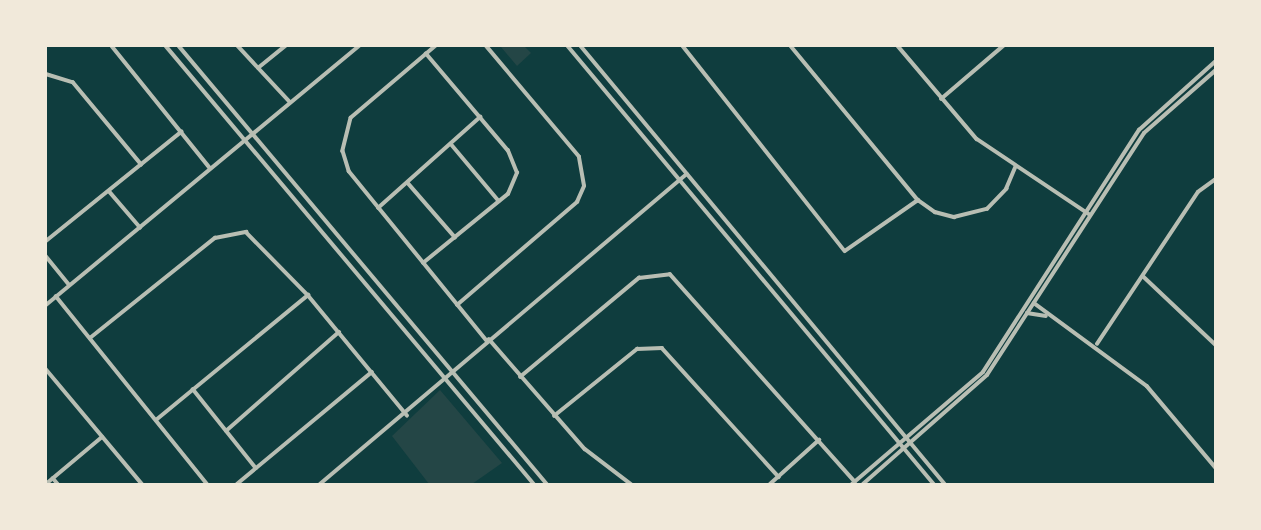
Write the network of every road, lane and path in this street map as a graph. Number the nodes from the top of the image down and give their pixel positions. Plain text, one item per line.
1 (112, 46) edge
2 (166, 46) edge
3 (180, 46) edge
4 (238, 46) edge
5 (285, 46) edge
6 (359, 46) edge
7 (436, 46) edge
8 (486, 46) edge
9 (568, 46) edge
10 (581, 46) edge
11 (683, 46) edge
12 (792, 46) edge
13 (898, 46) edge
14 (1000, 46) edge
15 (426, 54) junction
16 (1216, 61) edge
17 (258, 68) junction
18 (1216, 70) edge
19 (46, 74) edge
20 (940, 100) junction
21 (290, 102) junction
22 (480, 117) junction
23 (181, 132) junction
24 (253, 133) junction
25 (246, 139) junction
26 (452, 145) junction
27 (141, 164) junction
28 (210, 168) junction
29 (1015, 168) junction
30 (687, 174) junction
31 (681, 179) junction
32 (1216, 179) edge
33 (407, 183) junction
34 (109, 191) junction
35 (918, 200) junction
36 (499, 201) junction
37 (378, 208) junction
38 (1084, 210) junction
39 (1089, 214) junction
40 (140, 227) junction
41 (455, 237) junction
42 (46, 241) edge
43 (46, 257) edge
44 (423, 262) junction
45 (1143, 276) junction
46 (70, 285) junction
47 (308, 295) junction
48 (56, 296) junction
49 (1034, 303) junction
50 (46, 305) edge
51 (457, 305) junction
52 (1027, 313) junction
53 (1048, 316) junction
54 (339, 332) junction
55 (90, 338) junction
56 (488, 340) junction
57 (1097, 344) junction
58 (1216, 345) edge
59 (46, 369) edge
60 (451, 371) junction
61 (372, 372) junction
62 (444, 377) junction
63 (520, 377) junction
64 (193, 390) junction
65 (407, 415) junction
66 (554, 416) junction
67 (156, 420) junction
68 (226, 431) junction
69 (102, 437) junction
70 (909, 438) junction
71 (819, 440) junction
72 (913, 443) junction
73 (901, 444) junction
74 (906, 449) junction
75 (256, 468) junction
76 (1216, 468) edge
77 (779, 477) junction
78 (53, 478) junction
79 (854, 483) edge
80 (46, 485) edge
81 (58, 485) edge
82 (142, 485) edge
83 (207, 485) edge
84 (237, 485) edge
85 (320, 485) edge
86 (534, 485) edge
87 (547, 485) edge
88 (631, 485) edge
89 (770, 485) edge
90 (863, 485) edge
91 (934, 485) edge
92 (945, 485) edge

1 - 23 street
2 - 25 street
3 - 24 street
4 - 17 street
5 - 17 street
6 - 21 street
7 - 15 street
8 - 51 street
9 - 31 street
10 - 30 street
11 - 35 street
12 - 35 street
13 - 20 street
14 - 20 street
15 - 22 street
15 - 37 street
16 - 38 street
17 - 21 street
18 - 39 street
19 - 27 street
20 - 29 street
21 - 24 street
22 - 26 street
22 - 36 street
23 - 27 street
23 - 28 street
24 - 25 street
24 - 60 street
25 - 28 street
25 - 62 street
26 - 33 street
26 - 36 street
27 - 34 street
28 - 40 street
29 - 35 street
29 - 38 street
30 - 31 street
30 - 70 street
31 - 56 street
31 - 73 street
32 - 45 street
33 - 37 street
33 - 41 street
34 - 40 street
34 - 42 street
36 - 41 street
37 - 44 street
38 - 39 street
38 - 70 street
39 - 49 street
40 - 46 street
41 - 44 street
43 - 46 street
44 - 51 street
45 - 57 street
45 - 58 street
46 - 48 street
47 - 54 street
47 - 55 street
47 - 64 street
48 - 50 street
48 - 55 street
49 - 52 street
49 - 53 street
51 - 56 street
52 - 53 street
52 - 72 street
53 - 57 street
54 - 61 street
54 - 68 street
55 - 67 street
56 - 60 street
56 - 63 street
57 - 76 street
59 - 69 street
60 - 62 street
60 - 87 street
61 - 65 street
61 - 75 street
62 - 65 street
62 - 86 street
63 - 66 street
63 - 71 street
64 - 67 street
64 - 68 street
65 - 85 street
66 - 77 street
66 - 88 street
67 - 83 street
68 - 75 street
69 - 78 street
69 - 82 street
70 - 72 street
70 - 73 street
71 - 77 street
71 - 79 street
72 - 74 street
72 - 92 street
73 - 74 street
73 - 79 street
74 - 90 street
74 - 91 street
75 - 84 street
77 - 89 street
78 - 80 street
78 - 81 street

